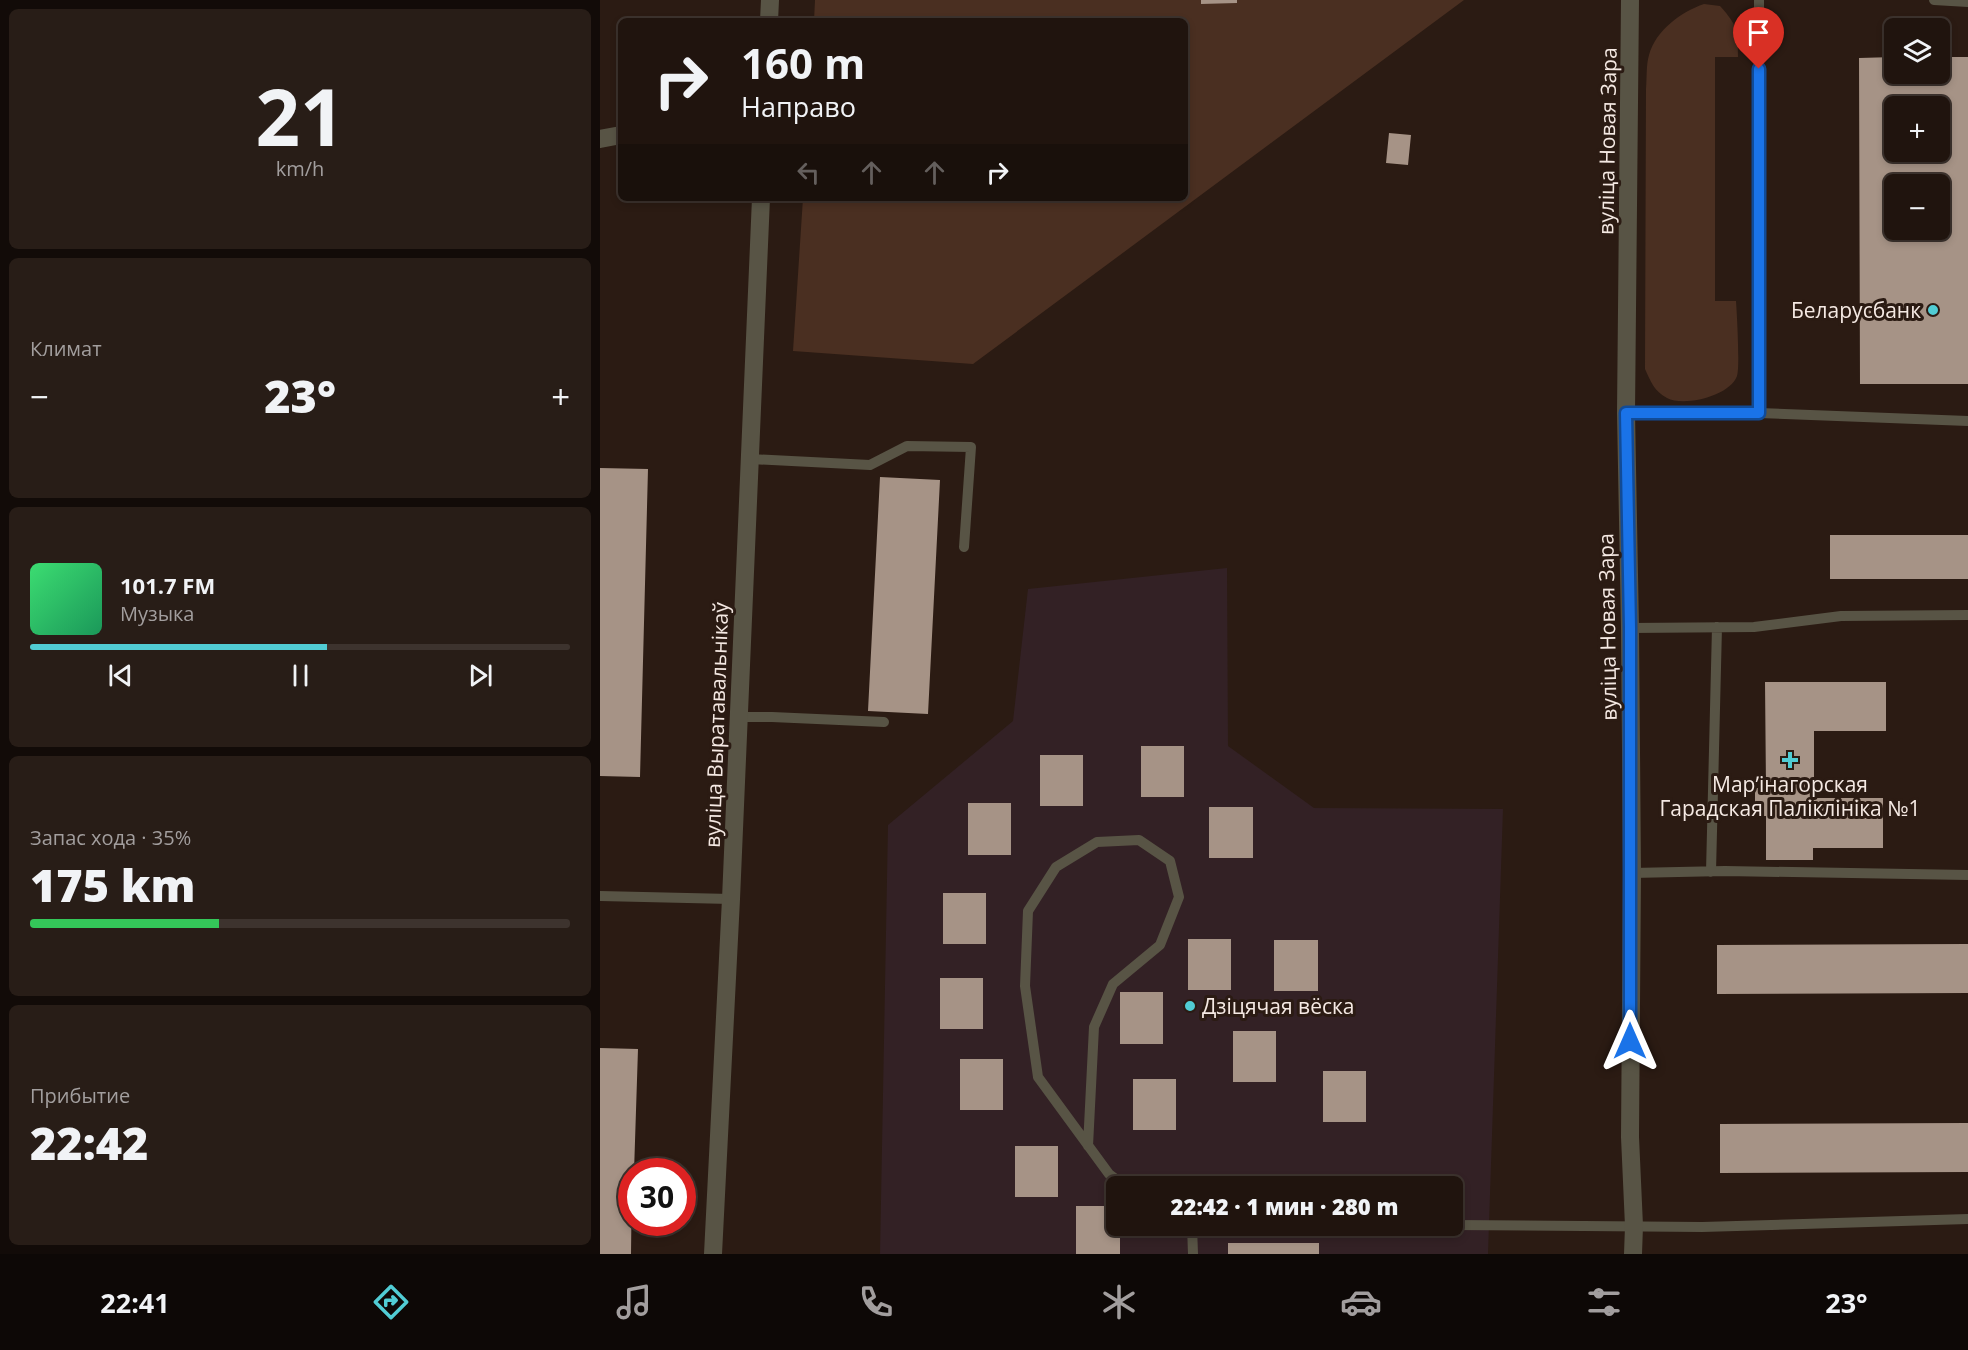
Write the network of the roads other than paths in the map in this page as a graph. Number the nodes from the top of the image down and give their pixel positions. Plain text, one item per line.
1 (770, 0) edge
2 (1630, 0) edge
3 (1759, 0) edge
4 (1934, 0) edge
5 (1968, 2) edge
6 (769, 18) edge
7 (618, 136) edge
8 (600, 139) edge
9 (761, 201) edge
10 (1626, 413) junction
11 (1759, 413) junction
12 (1968, 422) edge
13 (750, 459) junction
14 (964, 547) dead end
15 (1968, 615) edge
16 (1717, 627) junction
17 (1630, 628) junction
18 (739, 717) junction
19 (884, 722) dead end
20 (1712, 872) junction
21 (1632, 873) junction
22 (1968, 875) edge
23 (600, 896) edge
24 (731, 899) junction
25 (1088, 1146) junction
26 (1112, 1176) edge
27 (1968, 1219) edge
28 (1463, 1224) edge
29 (1634, 1226) junction
30 (1192, 1236) edge
31 (713, 1254) edge
32 (1193, 1254) edge
33 (1633, 1254) edge

1 - 6 street
2 - 10 street, вуліца Новая Зара
3 - 11 lane
4 - 5 lane
7 - 8 street
9 - 13 street, вуліца Выратавальнікаў
10 - 11 lane
10 - 17 street, вуліца Новая Зара
11 - 12 lane
13 - 14 lane
13 - 18 street, вуліца Выратавальнікаў
15 - 16 lane
16 - 17 lane
16 - 20 lane
17 - 21 street, вуліца Новая Зара
18 - 19 lane
18 - 24 street, вуліца Выратавальнікаў
20 - 21 lane
20 - 22 lane
21 - 29 street, вуліца Новая Зара
23 - 24 lane
24 - 31 street, вуліца Выратавальнікаў
25 - 25 lane
25 - 26 lane
27 - 29 lane
28 - 29 lane
29 - 33 street, вуліца Новая Зара
30 - 32 lane

